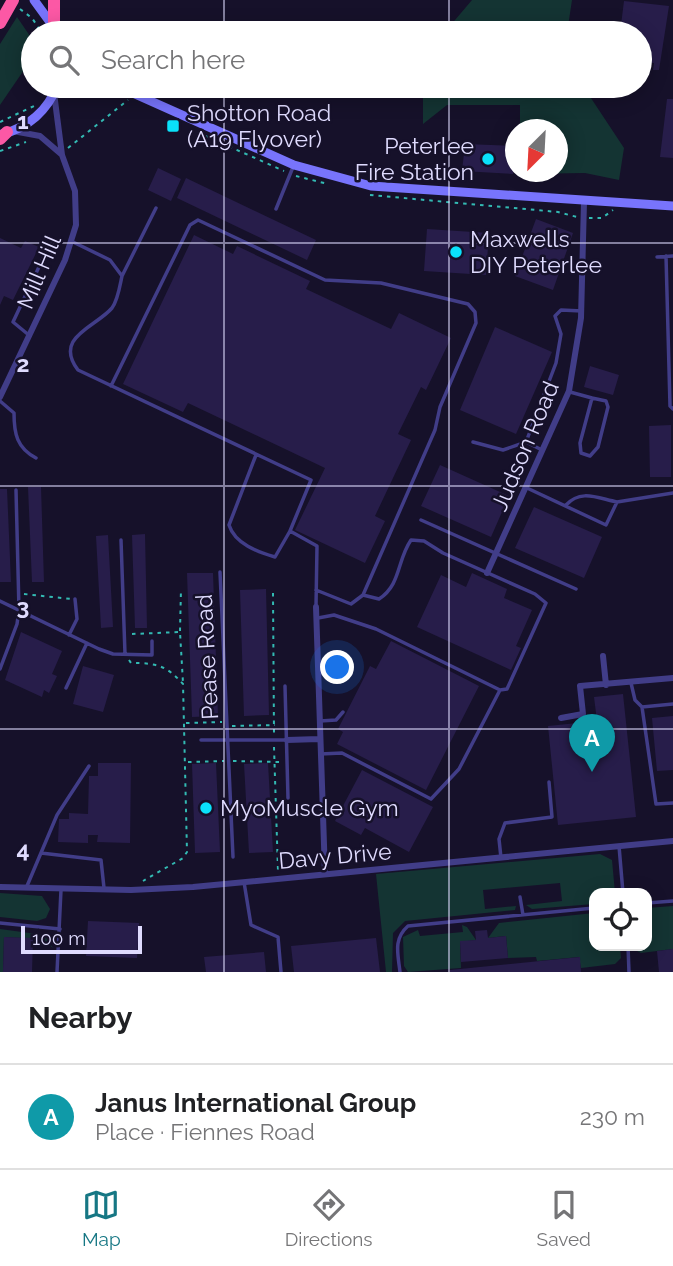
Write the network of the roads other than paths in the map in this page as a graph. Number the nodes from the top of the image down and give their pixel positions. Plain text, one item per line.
1 (13, 0) edge
2 (34, 0) edge
3 (54, 0) edge
4 (50, 21) edge
5 (55, 21) edge
6 (0, 23) edge
7 (51, 98) edge
8 (59, 98) edge
9 (144, 98) edge
10 (4, 131) edge
11 (62, 155) junction
12 (294, 165) junction
13 (584, 202) junction
14 (673, 206) edge
15 (156, 208) dead end
16 (276, 209) dead end
17 (73, 242) junction
18 (46, 252) dead end
19 (666, 256) junction
20 (673, 256) edge
21 (657, 257) dead end
22 (122, 276) junction
23 (582, 311) junction
24 (30, 335) junction
25 (111, 386) junction
26 (569, 391) junction
27 (592, 398) junction
28 (0, 399) edge
29 (673, 409) edge
30 (473, 442) dead end
31 (526, 442) junction
32 (544, 451) junction
33 (256, 454) junction
34 (36, 458) dead end
35 (527, 488) junction
36 (16, 490) dead end
37 (673, 492) edge
38 (617, 502) junction
39 (566, 505) junction
40 (421, 520) dead end
41 (290, 531) junction
42 (121, 540) dead end
43 (498, 554) junction
44 (220, 572) dead end
45 (487, 573) junction
46 (576, 589) dead end
47 (316, 590) junction
48 (363, 595) junction
49 (75, 599) road end
50 (0, 601) edge
51 (316, 607) joint
52 (19, 610) junction
53 (316, 618) junction
54 (69, 635) junction
55 (152, 641) dead end
56 (87, 643) junction
57 (125, 654) junction
58 (603, 656) dead end
59 (0, 668) edge
60 (673, 678) edge
61 (631, 683) junction
62 (606, 685) junction
63 (285, 686) dead end
64 (66, 688) dead end
65 (500, 690) junction
66 (673, 704) edge
67 (642, 707) junction
68 (343, 712) dead end
69 (561, 718) dead end
70 (318, 721) junction
71 (319, 739) junction
72 (201, 740) dead end
73 (228, 740) junction
74 (287, 740) junction
75 (320, 754) junction
76 (89, 766) dead end
77 (549, 782) dead end
78 (288, 798) dead end
79 (673, 803) edge
80 (673, 841) edge
81 (619, 846) junction
82 (41, 853) junction
83 (233, 857) dead end
84 (501, 858) junction
85 (325, 874) junction
86 (244, 882) junction
87 (0, 887) edge
88 (26, 888) junction
89 (623, 888) edge
90 (61, 890) junction
91 (104, 890) junction
92 (520, 897) dead end
93 (673, 901) edge
94 (652, 903) edge
95 (589, 908) edge
96 (523, 915) junction
97 (0, 923) edge
98 (60, 929) junction
99 (628, 951) edge
100 (57, 972) edge
101 (281, 972) edge
102 (400, 972) edge
103 (629, 972) edge

1 - 6 highway
2 - 4 street
3 - 5 highway
7 - 10 street
8 - 11 street, Mill Hill
9 - 12 street
10 - 11 street
11 - 17 street, Mill Hill
12 - 13 street
12 - 16 lane
13 - 14 street
13 - 23 street, Judson Road
15 - 22 lane
17 - 22 lane
17 - 24 street, Mill Hill
18 - 24 lane
19 - 20 lane
19 - 21 lane
19 - 29 lane
22 - 25 lane
23 - 26 street, Judson Road
23 - 31 lane
24 - 28 street, Mill Hill
25 - 33 lane
25 - 48 lane
26 - 27 lane
26 - 32 street, Judson Road
27 - 27 lane
28 - 34 lane
30 - 31 lane
31 - 32 lane
32 - 35 street, Judson Road
33 - 41 lane
33 - 41 lane
35 - 39 lane
35 - 43 street, Judson Road
36 - 52 lane
37 - 38 lane
38 - 39 lane
38 - 39 lane
40 - 43 lane
41 - 47 lane
42 - 57 lane
43 - 45 street, Judson Road
43 - 46 lane
44 - 73 lane, Pease Road
45 - 48 lane
45 - 65 lane
47 - 48 lane
47 - 51 lane
49 - 54 lane
50 - 52 lane
51 - 53 street
52 - 54 lane
52 - 59 lane
53 - 65 lane
53 - 70 street
54 - 56 lane
55 - 57 lane
56 - 57 lane
56 - 64 lane
58 - 62 street
60 - 61 street
61 - 62 street
61 - 67 lane
62 - 69 street
63 - 74 lane
65 - 75 lane
66 - 67 lane
67 - 79 lane
68 - 70 lane
70 - 71 street
71 - 74 street, Pease Road
71 - 75 street
72 - 73 lane, Pease Road
73 - 74 lane, Pease Road
73 - 83 lane, Pease Road
74 - 78 lane
75 - 85 street
76 - 82 lane
77 - 84 lane
80 - 81 street, Davy Drive
81 - 84 street, Davy Drive
81 - 89 lane
82 - 88 lane
82 - 91 lane
84 - 85 street, Davy Drive
85 - 86 street, Davy Drive
86 - 91 street, Davy Drive
86 - 101 lane
87 - 88 street, Davy Drive
88 - 90 street, Davy Drive
90 - 91 street, Davy Drive
90 - 98 lane
92 - 96 lane
93 - 94 lane
95 - 96 lane
96 - 102 lane
97 - 98 lane
98 - 100 lane
99 - 103 lane

